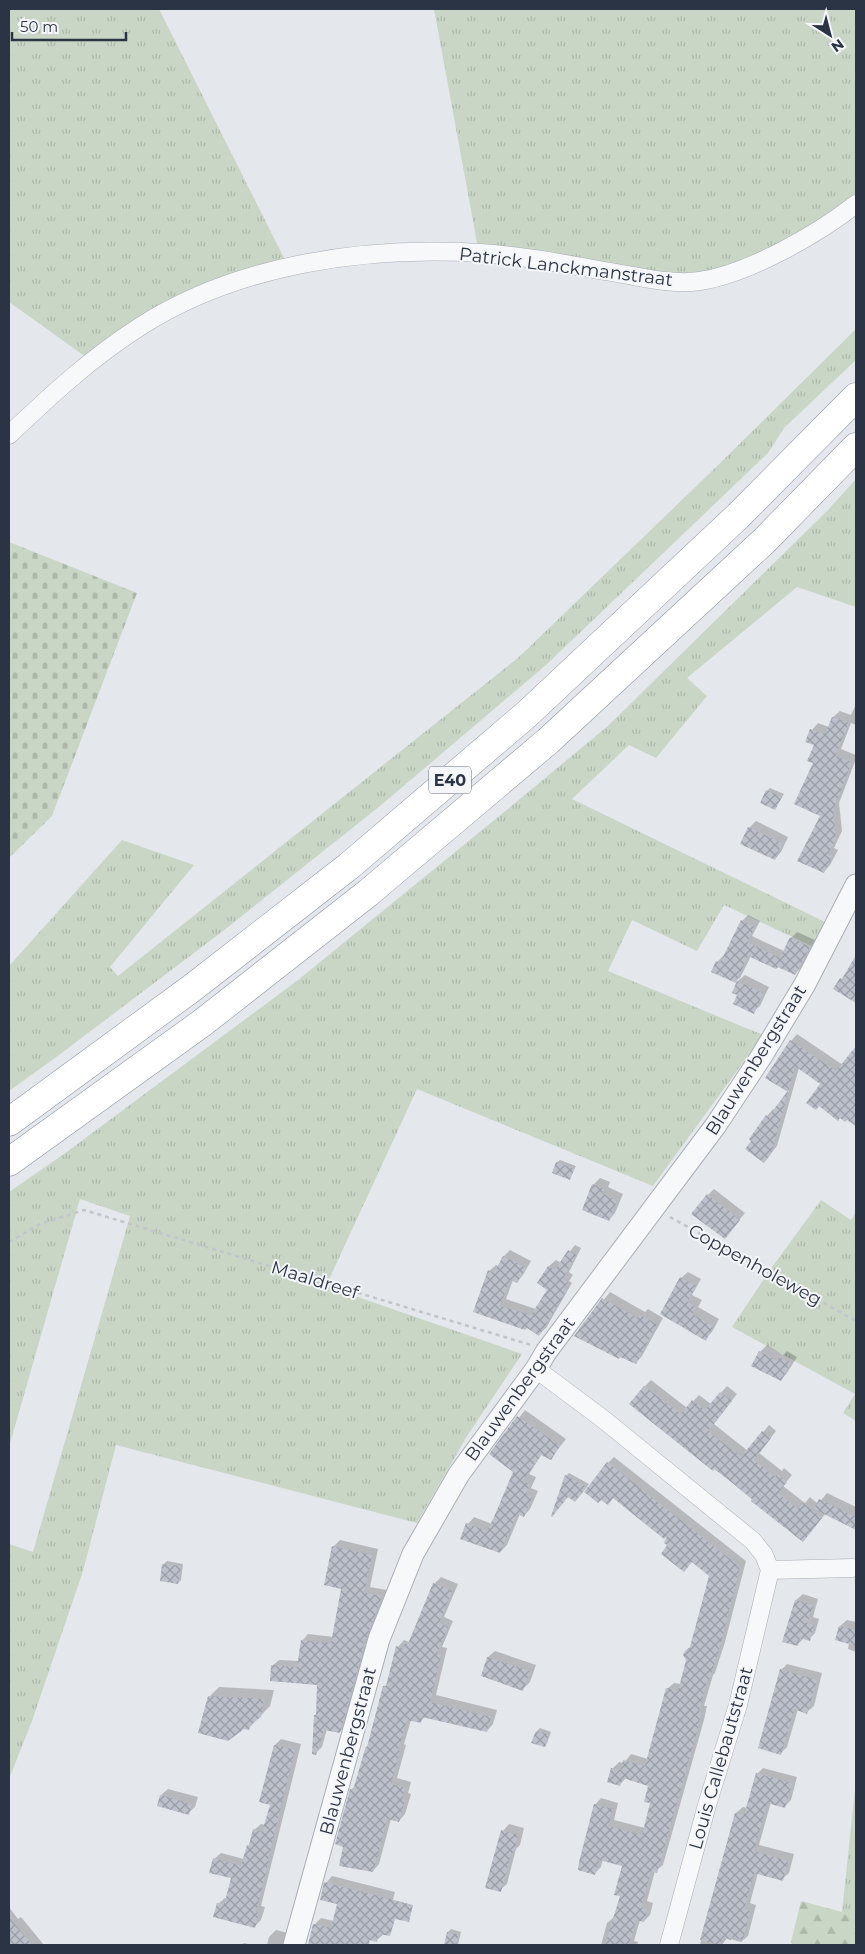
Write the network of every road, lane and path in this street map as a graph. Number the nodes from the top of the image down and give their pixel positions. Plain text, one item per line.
1 (856, 204) edge
2 (856, 397) edge
3 (9, 435) edge
4 (856, 447) edge
5 (856, 885) edge
6 (9, 1122) edge
7 (9, 1162) edge
8 (654, 1208) junction
9 (9, 1242) edge
10 (856, 1321) edge
11 (541, 1360) junction
12 (853, 1568) dead end
13 (770, 1570) junction
14 (294, 1945) edge
15 (670, 1945) edge

1 - 3 street, Patrick Lanckmanstraat
2 - 6 highway, E40
4 - 7 highway, E40
5 - 8 street, Blauwenbergstraat
8 - 10 path, Coppenholeweg
8 - 11 street, Blauwenbergstraat
9 - 11 path, Maaldreef
11 - 13 street
11 - 14 street, Blauwenbergstraat
12 - 13 street
13 - 15 street, Louis Callebautstraat

